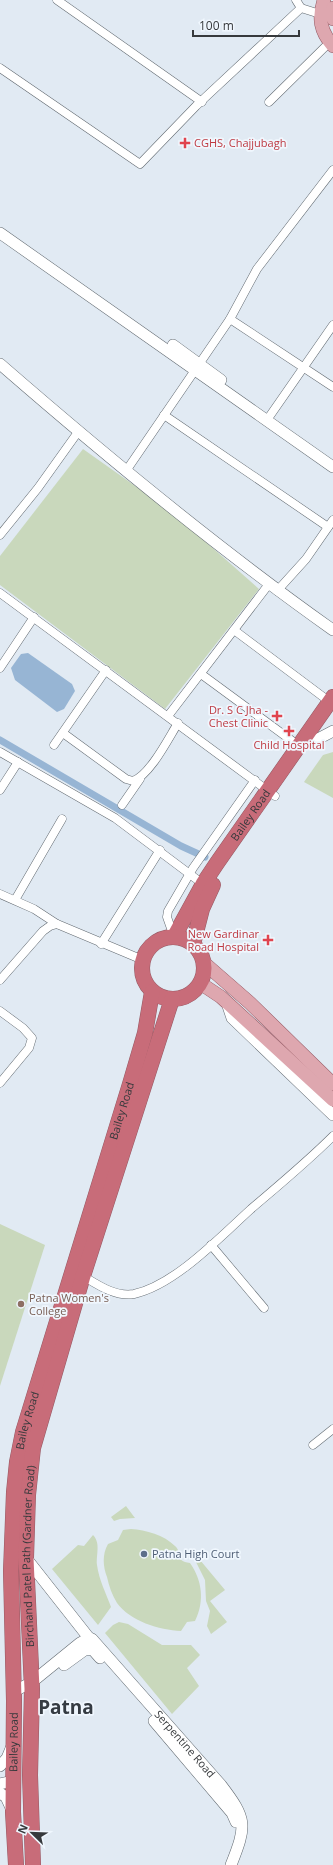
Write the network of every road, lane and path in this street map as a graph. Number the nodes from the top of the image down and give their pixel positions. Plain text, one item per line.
1 (57, 0) edge
2 (296, 0) edge
3 (324, 0) edge
4 (301, 8) junction
5 (333, 8) edge
6 (320, 14) junction
7 (333, 19) edge
8 (331, 44) edge
9 (0, 68) edge
10 (202, 102) junction
11 (269, 102) dead end
12 (333, 170) edge
13 (0, 225) edge
14 (0, 233) edge
15 (230, 319) junction
16 (333, 325) edge
17 (0, 364) edge
18 (304, 367) junction
19 (198, 368) junction
20 (333, 387) edge
21 (164, 415) junction
22 (272, 419) junction
23 (78, 432) junction
24 (333, 458) edge
25 (333, 467) edge
26 (126, 471) junction
27 (333, 520) edge
28 (328, 527) junction
29 (0, 535) edge
30 (273, 587) junction
31 (0, 592) edge
32 (34, 617) junction
33 (234, 630) junction
34 (333, 630) edge
35 (0, 668) edge
36 (106, 670) junction
37 (201, 674) junction
38 (332, 704) edge
39 (168, 716) junction
40 (178, 723) junction
41 (333, 731) edge
42 (63, 733) junction
43 (314, 741) junction
44 (54, 745) dead end
45 (299, 746) junction
46 (0, 752) edge
47 (18, 762) junction
48 (140, 778) junction
49 (255, 780) junction
50 (0, 790) edge
51 (271, 793) junction
52 (122, 805) dead end
53 (62, 819) dead end
54 (160, 850) junction
55 (192, 871) junction
56 (203, 884) junction
57 (0, 894) edge
58 (15, 900) junction
59 (57, 924) junction
60 (174, 937) junction
61 (101, 944) junction
62 (193, 944) junction
63 (143, 960) junction
64 (203, 962) junction
65 (0, 980) edge
66 (200, 983) junction
67 (152, 992) junction
68 (172, 999) junction
69 (227, 1003) junction
70 (0, 1011) edge
71 (0, 1083) edge
72 (333, 1084) edge
73 (333, 1100) edge
74 (333, 1114) edge
75 (333, 1136) edge
76 (211, 1244) junction
77 (83, 1276) junction
78 (264, 1308) dead end
79 (333, 1428) edge
80 (312, 1445) dead end
81 (26, 1558) junction
82 (89, 1638) junction
83 (32, 1686) junction
84 (14, 1697) junction
85 (5, 1773) edge
86 (0, 1794) edge
87 (13, 1812) junction
88 (239, 1822) junction
89 (16, 1865) edge
90 (33, 1865) edge
91 (224, 1865) edge
92 (231, 1865) edge

1 - 10 street
2 - 4 street
3 - 6 main road
4 - 6 street
4 - 10 street
5 - 7 main road
6 - 8 main road
8 - 11 street
9 - 10 street
12 - 15 street
13 - 19 street
14 - 19 street
15 - 18 street
15 - 19 street
16 - 18 street
17 - 23 street
18 - 20 street
18 - 22 street
19 - 21 street
19 - 22 street
21 - 26 street
21 - 28 street
22 - 24 street
22 - 25 street
23 - 26 street
23 - 29 street
26 - 30 street
27 - 28 street
28 - 30 street
30 - 33 street
30 - 34 street
31 - 32 street
32 - 35 street
32 - 36 street
33 - 37 street
33 - 38 street
36 - 39 street
36 - 42 street
37 - 39 street
37 - 45 street
38 - 43 highway, Bailey Road
38 - 45 highway, Bailey Road
39 - 40 street
40 - 48 street
40 - 49 street
41 - 43 street
42 - 44 street
42 - 48 street
43 - 51 highway, Bailey Road
45 - 51 highway, Bailey Road
46 - 47 street
47 - 50 street
47 - 54 street
48 - 52 street
49 - 51 street
49 - 55 street
51 - 56 highway, Bailey Road
51 - 62 highway, Bailey Road
53 - 58 street
54 - 55 street
54 - 61 street
55 - 56 street
55 - 60 street
56 - 60 highway, Bailey Road
57 - 58 street
58 - 59 street
59 - 61 street
59 - 65 street
60 - 62 highway
60 - 63 highway
61 - 63 street
62 - 64 highway
63 - 67 highway
64 - 66 highway
64 - 72 main road
66 - 68 highway
66 - 69 main road
67 - 68 highway
67 - 84 highway, Bailey Road
68 - 77 highway, Birchand Patel Path (Gardner Road)
69 - 73 main road
69 - 74 street
70 - 71 street
75 - 76 street
76 - 77 street
76 - 78 street
77 - 81 highway, Birchand Patel Path (Gardner Road)
79 - 80 street
81 - 82 street, Serpentine Road
81 - 83 highway, Birchand Patel Path (Gardner Road)
82 - 83 street
82 - 88 street, Serpentine Road
83 - 84 street
83 - 88 street
83 - 90 highway, Birchand Patel Path (Gardner Road)
84 - 85 highway, Bailey Road
85 - 87 highway, Bailey Road
86 - 87 street
87 - 89 highway, Bailey Road
88 - 91 street
88 - 92 street, Serpentine Road

